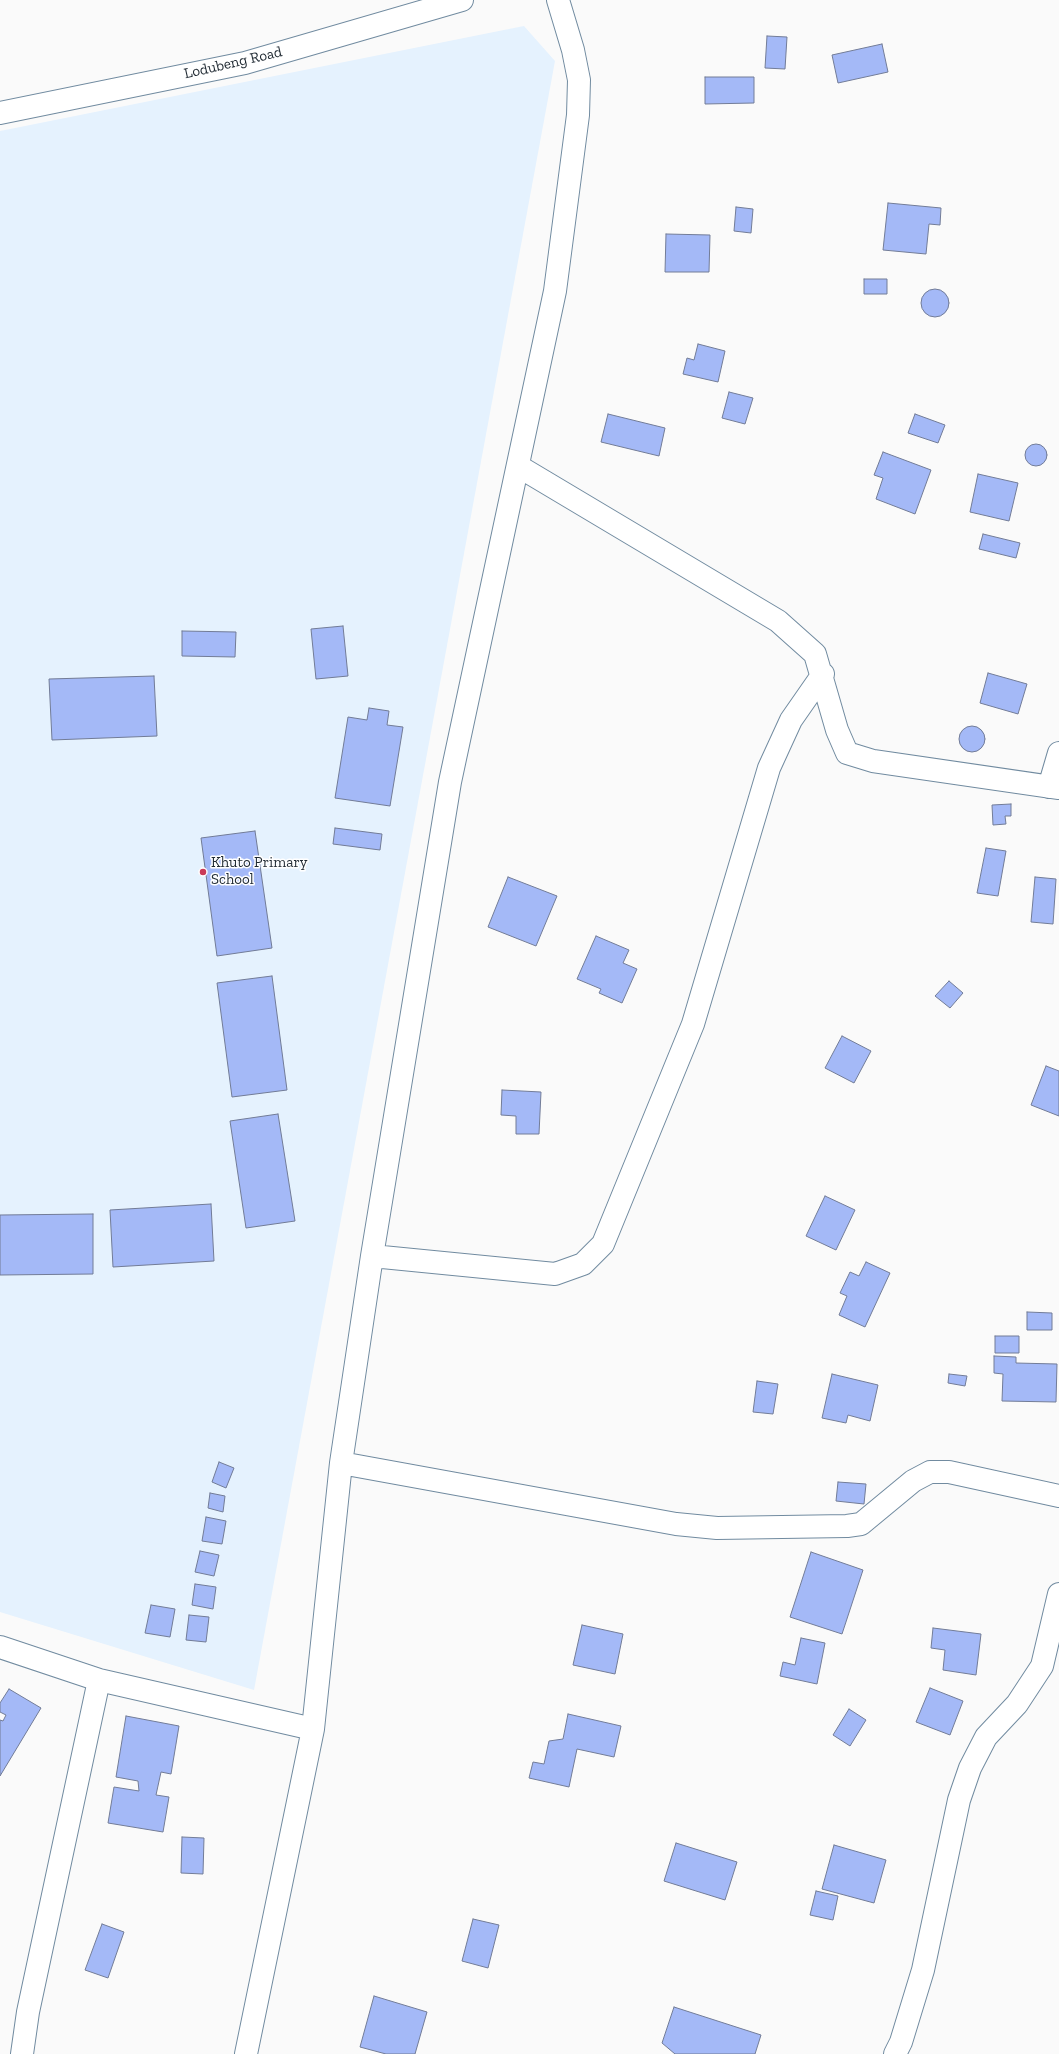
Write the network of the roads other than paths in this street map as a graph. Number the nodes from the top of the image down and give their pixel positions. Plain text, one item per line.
1 (462, 0) edge
2 (558, 0) edge
3 (0, 113) edge
4 (518, 466) junction
5 (822, 674) junction
6 (1059, 753) edge
7 (1054, 788) edge
8 (372, 1256) junction
9 (341, 1463) junction
10 (1059, 1496) edge
11 (1059, 1594) edge
12 (0, 1647) edge
13 (99, 1680) junction
14 (312, 1729) junction
15 (22, 2054) edge
16 (246, 2054) edge
17 (895, 2054) edge

1 - 3 street, Lodubeng Road
2 - 4 street
4 - 5 street
4 - 8 street
5 - 7 street
5 - 8 street
6 - 7 street
8 - 9 street
9 - 10 street
9 - 14 street
11 - 17 street
12 - 13 street
13 - 14 street
13 - 15 street
14 - 16 street

